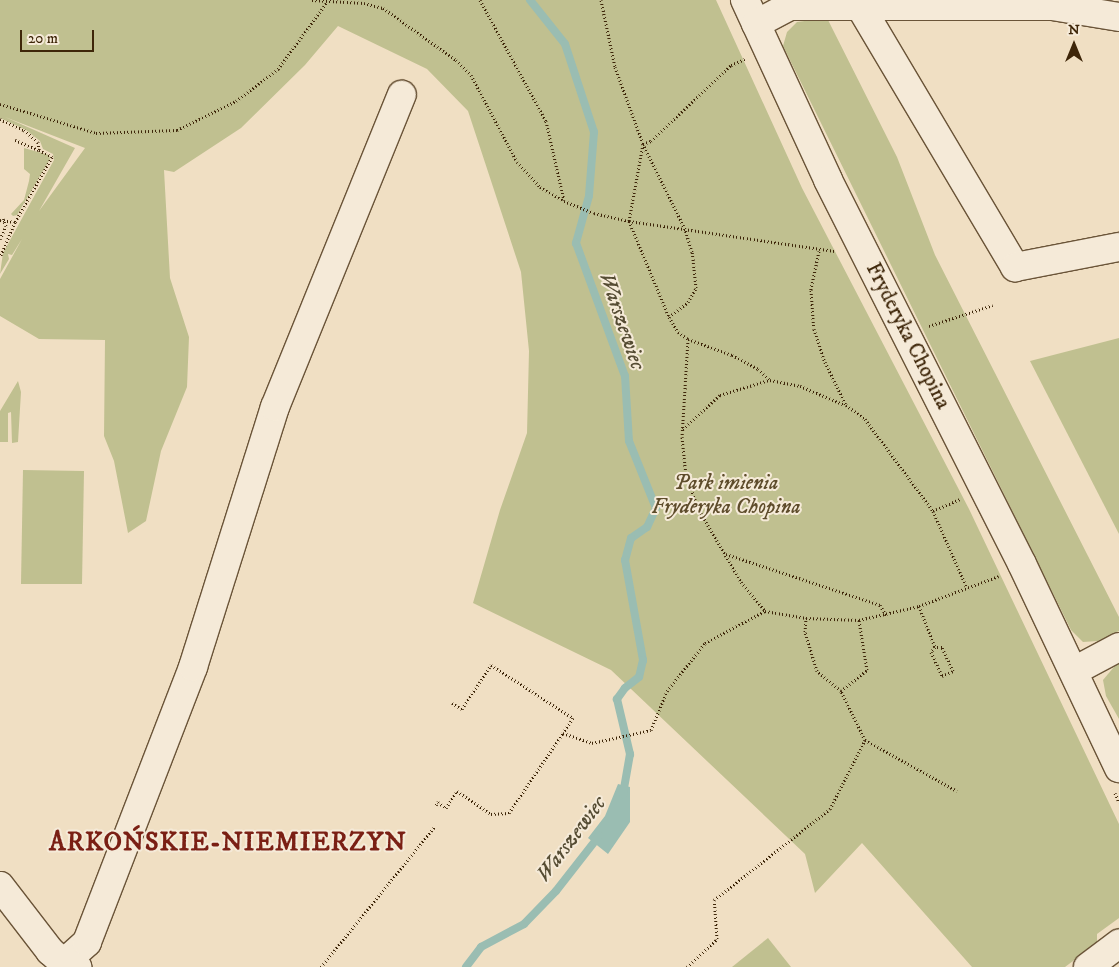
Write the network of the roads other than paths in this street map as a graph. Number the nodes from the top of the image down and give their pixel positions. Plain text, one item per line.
1 (745, 0) edge
2 (860, 6) junction
3 (1119, 17) edge
4 (756, 24) junction
5 (402, 95) dead end
6 (1119, 248) edge
7 (1119, 648) edge
8 (1074, 671) junction
9 (1119, 744) edge
10 (1117, 779) edge
11 (0, 886) edge
12 (1119, 944) edge
13 (70, 965) edge
14 (1088, 967) edge

1 - 4 street, Fryderyka Chopina
2 - 3 street
2 - 4 street
2 - 6 street
4 - 8 street, Fryderyka Chopina
5 - 13 street
7 - 8 street
8 - 9 street, Fryderyka Chopina
8 - 10 street, Fryderyka Chopina
11 - 13 street
12 - 14 street

